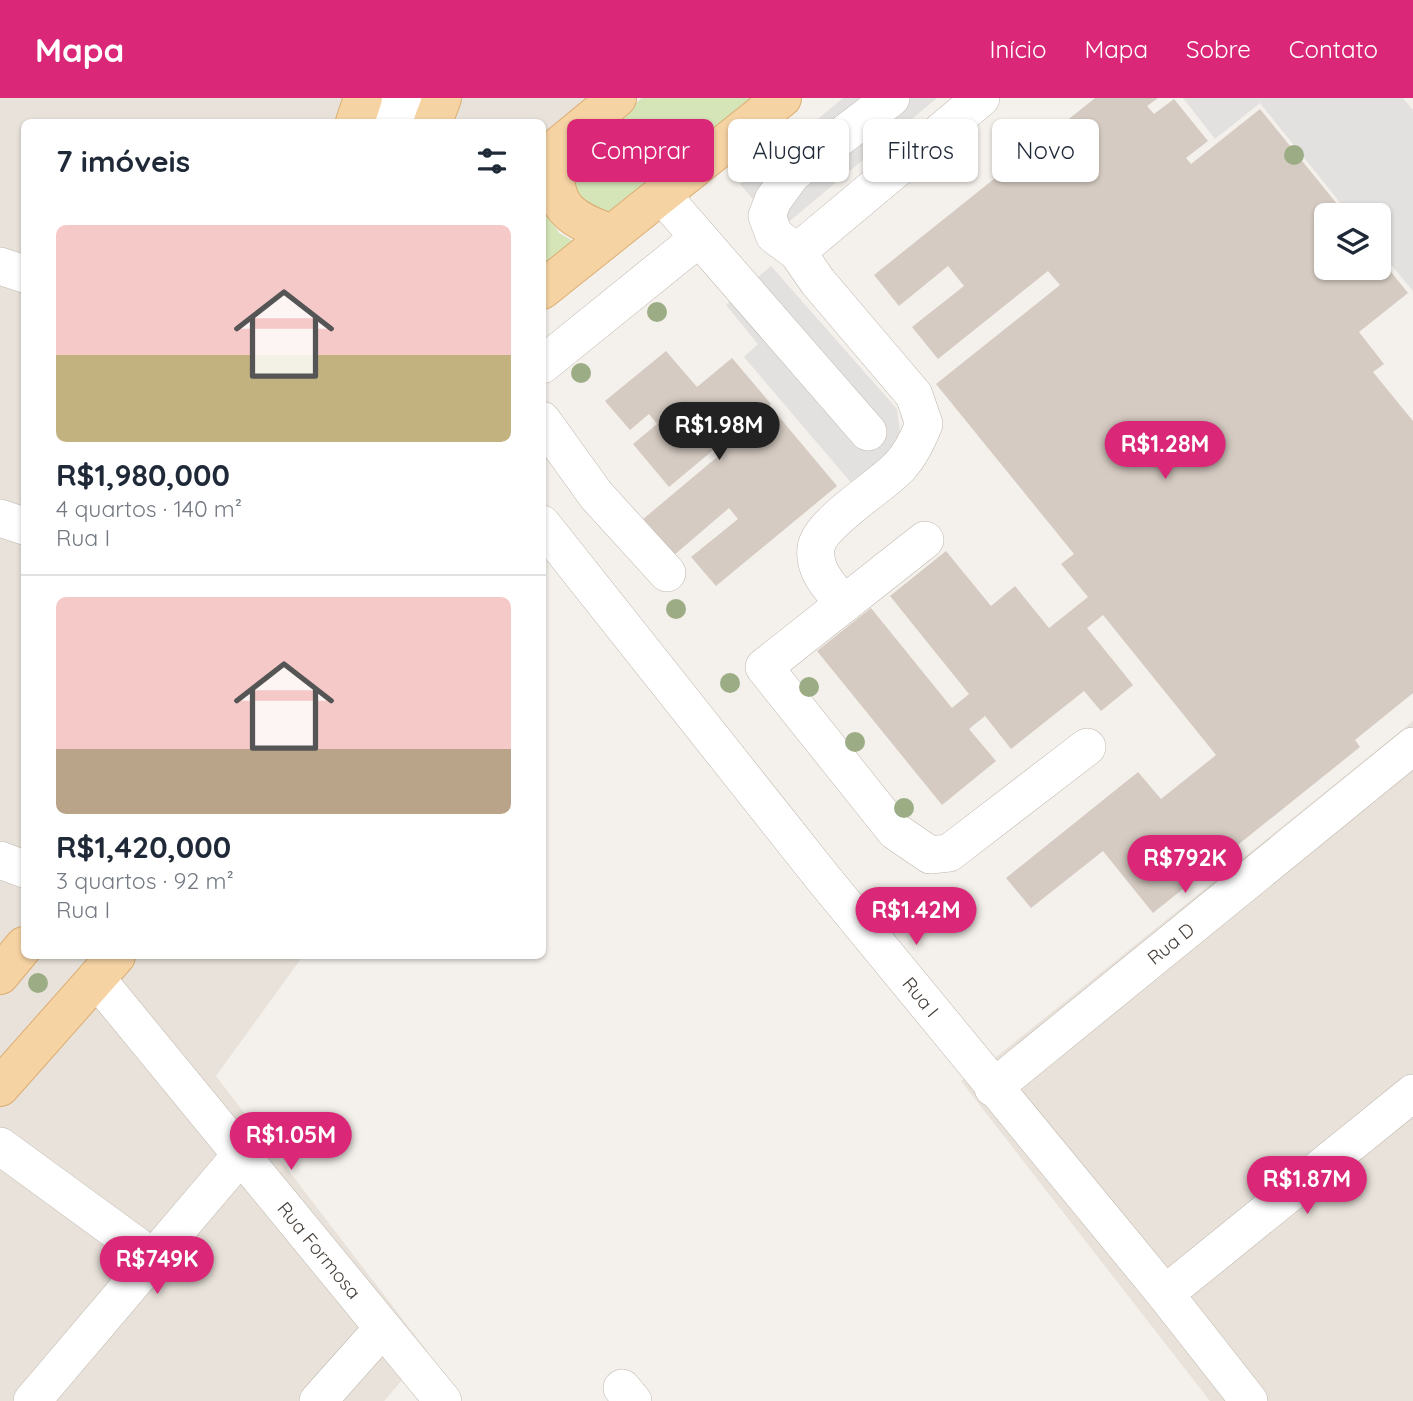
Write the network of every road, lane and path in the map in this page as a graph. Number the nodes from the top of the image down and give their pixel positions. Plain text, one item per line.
1 (363, 98) edge
2 (442, 98) edge
3 (617, 98) edge
4 (782, 98) edge
5 (891, 98) edge
6 (981, 98) edge
7 (356, 119) edge
8 (424, 119) edge
9 (434, 119) edge
10 (548, 155) edge
11 (661, 194) junction
12 (612, 233) junction
13 (699, 239) junction
14 (797, 252) junction
15 (0, 266) edge
16 (21, 273) edge
17 (546, 287) edge
18 (546, 362) edge
19 (546, 426) edge
20 (868, 432) dead end
21 (0, 518) edge
22 (21, 525) edge
23 (546, 529) edge
24 (925, 540) dead end
25 (667, 573) dead end
26 (844, 604) junction
27 (1413, 746) edge
28 (1087, 747) dead end
29 (0, 860) edge
30 (21, 868) edge
31 (21, 950) edge
32 (106, 967) edge
33 (0, 975) edge
34 (0, 1087) edge
35 (993, 1088) junction
36 (1413, 1093) edge
37 (0, 1146) edge
38 (240, 1156) junction
39 (152, 1257) junction
40 (1166, 1294) junction
41 (383, 1328) junction
42 (32, 1401) edge
43 (318, 1401) edge
44 (443, 1401) edge
45 (1249, 1401) edge

1 - 7 main road
1 - 8 street
2 - 9 main road
3 - 10 main road
4 - 11 main road
5 - 14 street
6 - 14 street
10 - 12 main road
11 - 12 main road
11 - 13 street
12 - 17 main road
13 - 18 street
13 - 20 street
14 - 26 street
15 - 16 street
19 - 25 street
21 - 22 street
23 - 35 street, Rua I
24 - 26 street
26 - 28 street
27 - 35 street, Rua D
29 - 30 street
31 - 33 main road
32 - 34 main road
32 - 38 street, Rua Formosa
35 - 40 street, Rua I
36 - 40 street
37 - 39 street
38 - 39 street
38 - 41 street, Rua Formosa
39 - 42 street
40 - 45 street, Rua I
41 - 43 street
41 - 44 street, Rua Formosa

